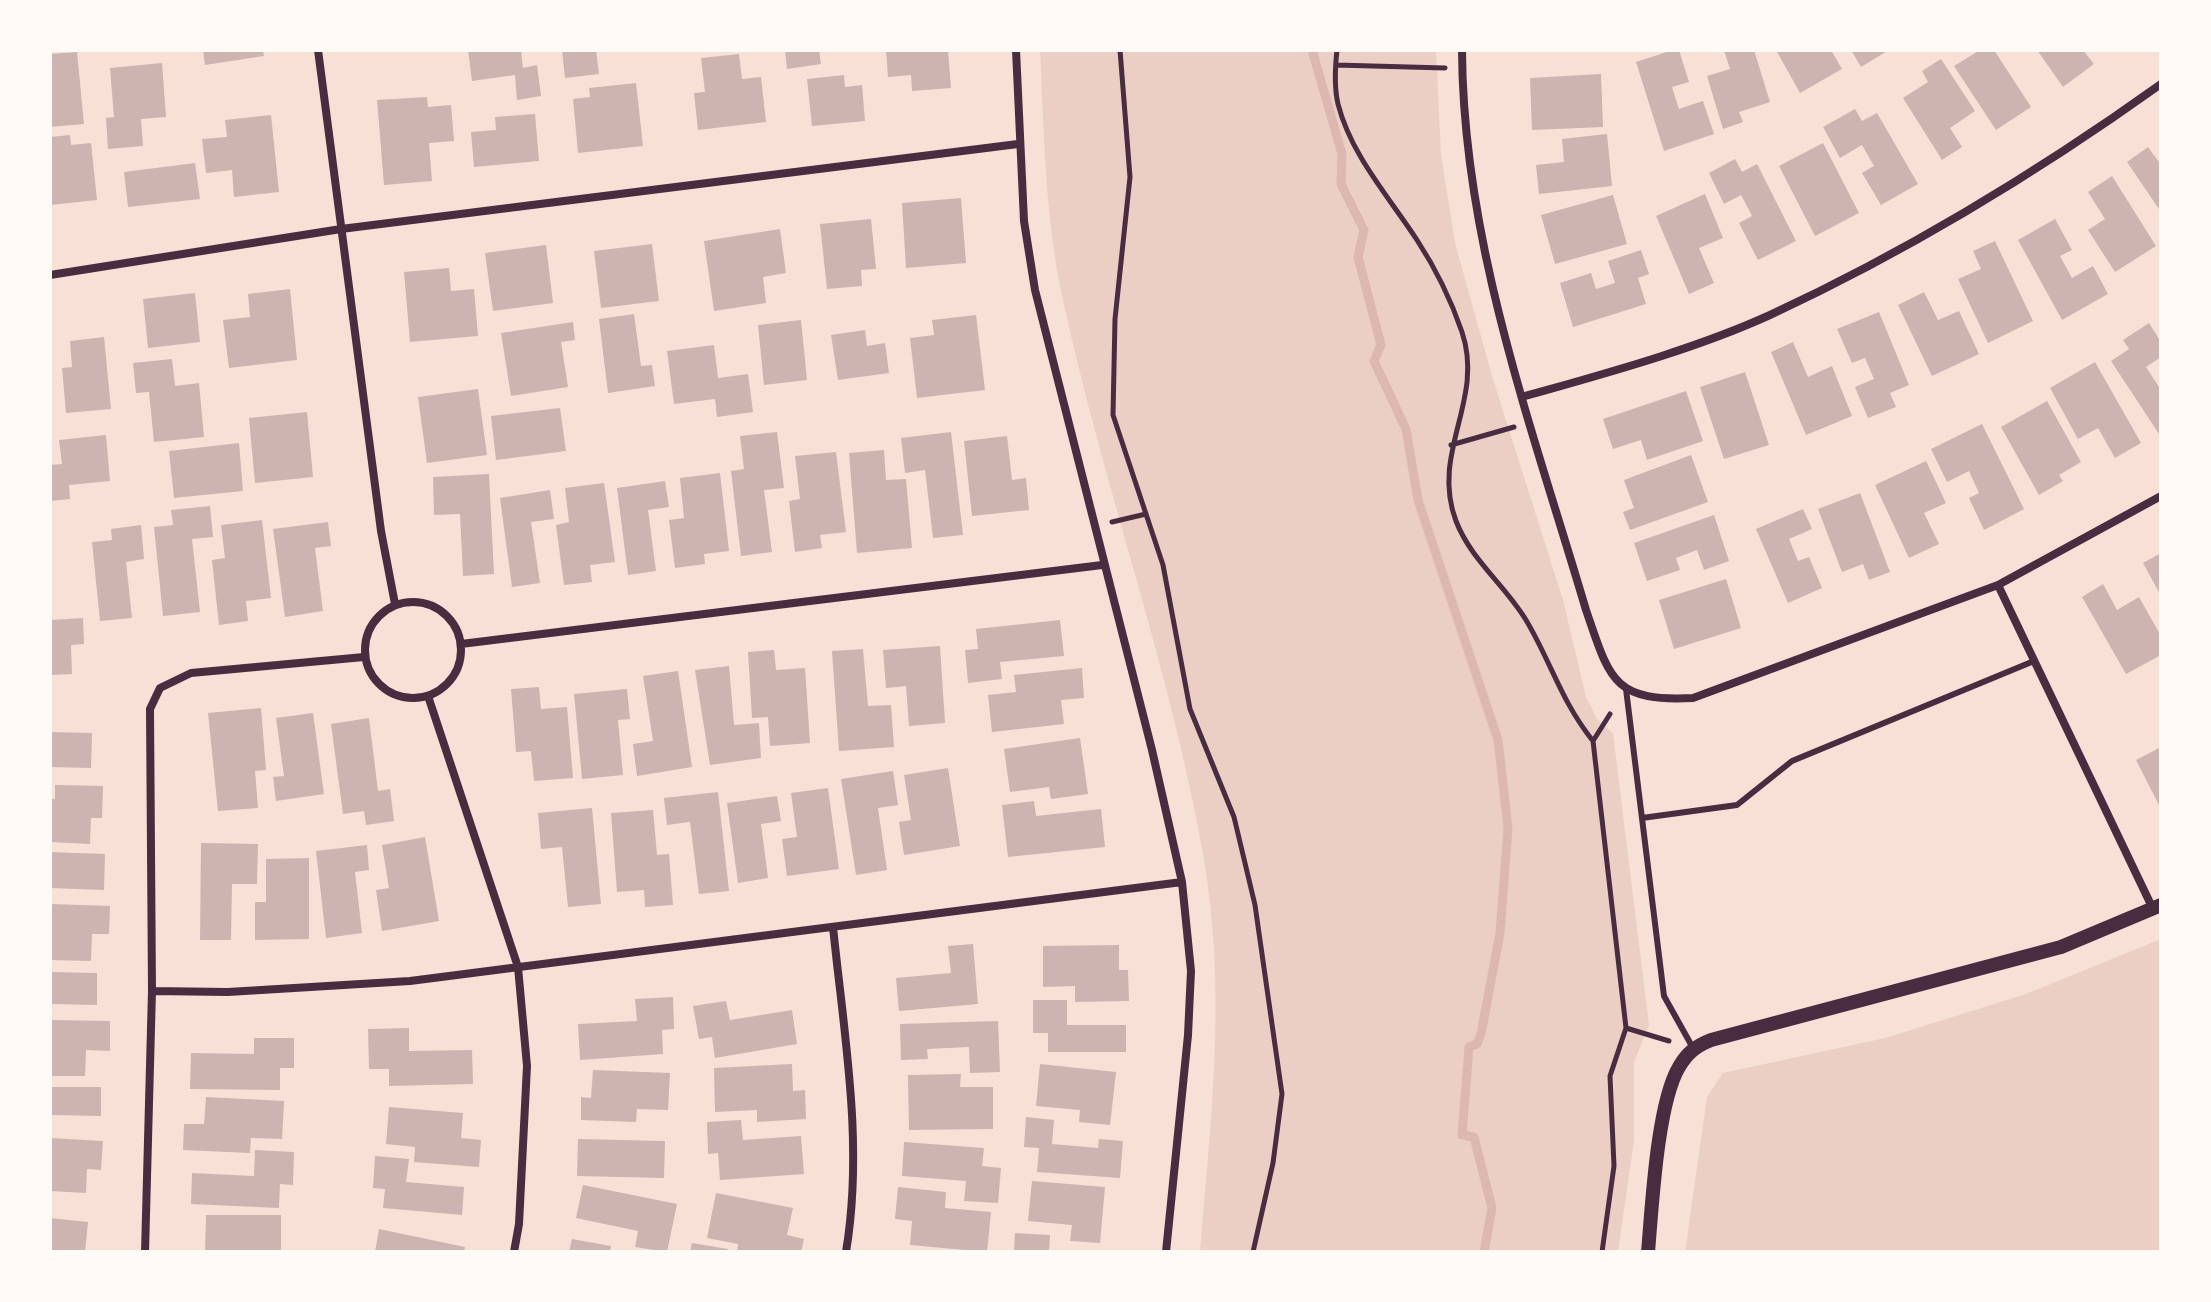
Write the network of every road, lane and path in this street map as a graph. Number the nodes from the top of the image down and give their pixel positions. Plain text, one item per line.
1 (318, 50) edge
2 (1016, 50) edge
3 (1120, 50) edge
4 (1337, 50) edge
5 (1462, 50) edge
6 (1336, 65) junction
7 (1462, 68) junction
8 (2161, 84) edge
9 (1018, 144) junction
10 (341, 229) junction
11 (50, 275) edge
12 (1522, 397) junction
13 (1531, 423) junction
14 (1451, 445) junction
15 (2161, 496) edge
16 (1146, 514) junction
17 (1093, 526) junction
18 (1102, 565) junction
19 (1998, 585) junction
20 (395, 604) junction
21 (461, 644) junction
22 (364, 657) junction
23 (2034, 661) junction
24 (1626, 689) junction
25 (428, 696) junction
26 (1642, 818) junction
27 (1182, 882) junction
28 (2157, 907) edge
29 (833, 927) junction
30 (518, 967) junction
31 (152, 991) junction
32 (1626, 1028) junction
33 (1693, 1048) junction
34 (145, 1252) edge
35 (514, 1252) edge
36 (846, 1252) edge
37 (1166, 1252) edge
38 (1253, 1252) edge
39 (1602, 1252) edge
40 (1648, 1252) edge

1 - 10 street
2 - 9 street
3 - 16 path
4 - 6 path
5 - 7 street
6 - 7 path
6 - 14 path
7 - 12 street
8 - 12 street
9 - 10 street
9 - 17 street
10 - 11 street
10 - 20 street
12 - 13 street
13 - 14 path
13 - 24 street
14 - 32 path
15 - 19 street
16 - 17 path
16 - 38 path
17 - 18 street
18 - 21 street
18 - 27 street
19 - 23 street
19 - 24 street
20 - 21 street
20 - 22 street
21 - 25 street
22 - 25 street
22 - 31 street
23 - 26 lane
23 - 28 street
24 - 26 lane
25 - 30 street
26 - 33 lane
27 - 29 street
27 - 37 street
28 - 33 street
29 - 30 street
29 - 36 street
30 - 31 street
30 - 35 street
31 - 34 street
32 - 33 path
32 - 39 path
33 - 40 street

